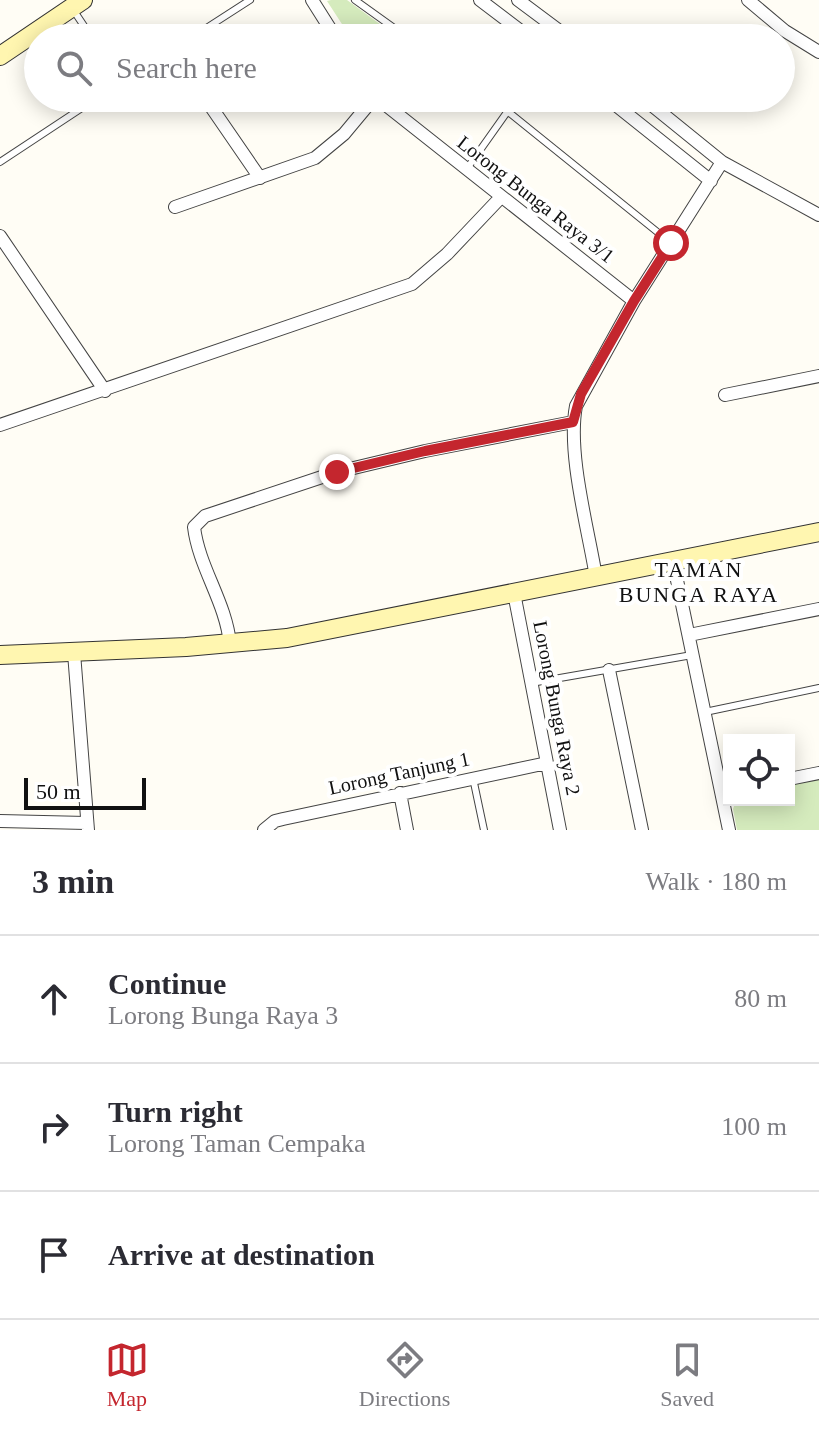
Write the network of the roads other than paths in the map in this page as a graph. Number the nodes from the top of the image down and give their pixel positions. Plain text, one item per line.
1 (250, 0) edge
2 (312, 0) edge
3 (355, 0) edge
4 (480, 0) edge
5 (518, 0) edge
6 (748, 0) edge
7 (77, 4) edge
8 (47, 24) edge
9 (86, 24) edge
10 (213, 24) edge
11 (327, 24) edge
12 (388, 24) edge
13 (512, 24) edge
14 (550, 24) edge
15 (777, 24) edge
16 (795, 37) edge
17 (24, 40) edge
18 (819, 52) edge
19 (0, 56) edge
20 (76, 112) edge
21 (215, 112) edge
22 (364, 112) edge
23 (393, 112) edge
24 (507, 112) edge
25 (509, 112) edge
26 (625, 112) edge
27 (660, 112) edge
28 (0, 162) edge
29 (722, 162) junction
30 (466, 171) junction
31 (260, 178) junction
32 (711, 181) junction
33 (501, 197) junction
34 (175, 207) dead end
35 (819, 215) edge
36 (0, 236) edge
37 (671, 243) junction
38 (634, 301) junction
39 (819, 376) edge
40 (105, 391) junction
41 (725, 395) dead end
42 (573, 422) junction
43 (0, 425) edge
44 (819, 532) edge
45 (673, 561) junction
46 (596, 577) junction
47 (514, 593) junction
48 (819, 609) edge
49 (689, 635) junction
50 (230, 644) junction
51 (74, 653) junction
52 (0, 655) edge
53 (692, 655) junction
54 (609, 670) junction
55 (531, 683) junction
56 (819, 688) edge
57 (705, 712) junction
58 (547, 763) junction
59 (819, 773) edge
60 (473, 778) junction
61 (795, 778) edge
62 (723, 784) edge
63 (400, 793) junction
64 (726, 806) edge
65 (0, 821) edge
66 (87, 827) edge
67 (264, 830) edge
68 (407, 830) edge
69 (484, 830) edge
70 (560, 830) edge
71 (642, 830) edge
72 (729, 830) edge

1 - 10 lane
2 - 11 street
3 - 12 lane
4 - 13 street
5 - 14 street
6 - 15 street
7 - 8 street
7 - 9 lane
16 - 18 street
17 - 19 street
20 - 28 lane
21 - 31 street
22 - 31 street
23 - 30 street, Lorong Bunga Raya 3/1
24 - 30 lane
25 - 37 lane
26 - 32 street
27 - 29 street
29 - 32 street
29 - 35 street
30 - 33 street, Lorong Bunga Raya 3/1
31 - 34 street
32 - 37 street
33 - 38 street, Lorong Bunga Raya 3/1
33 - 40 street
36 - 40 street
37 - 38 street
38 - 42 street
39 - 41 street
40 - 43 street
42 - 46 street
42 - 50 street
44 - 45 street
45 - 46 street
45 - 49 street
46 - 47 street
47 - 50 street
47 - 55 street, Lorong Bunga Raya 2
48 - 49 street
49 - 53 street
50 - 51 street
51 - 52 street
51 - 66 street
53 - 54 lane
53 - 57 street
54 - 55 lane
54 - 71 street
55 - 58 street, Lorong Bunga Raya 2
56 - 57 lane
57 - 62 street
58 - 60 street, Lorong Tanjung 1
58 - 70 street, Lorong Bunga Raya 2
59 - 61 street
60 - 63 street, Lorong Tanjung 1
60 - 69 lane
63 - 67 street, Lorong Tanjung 1
63 - 68 street
64 - 72 street
65 - 66 street

